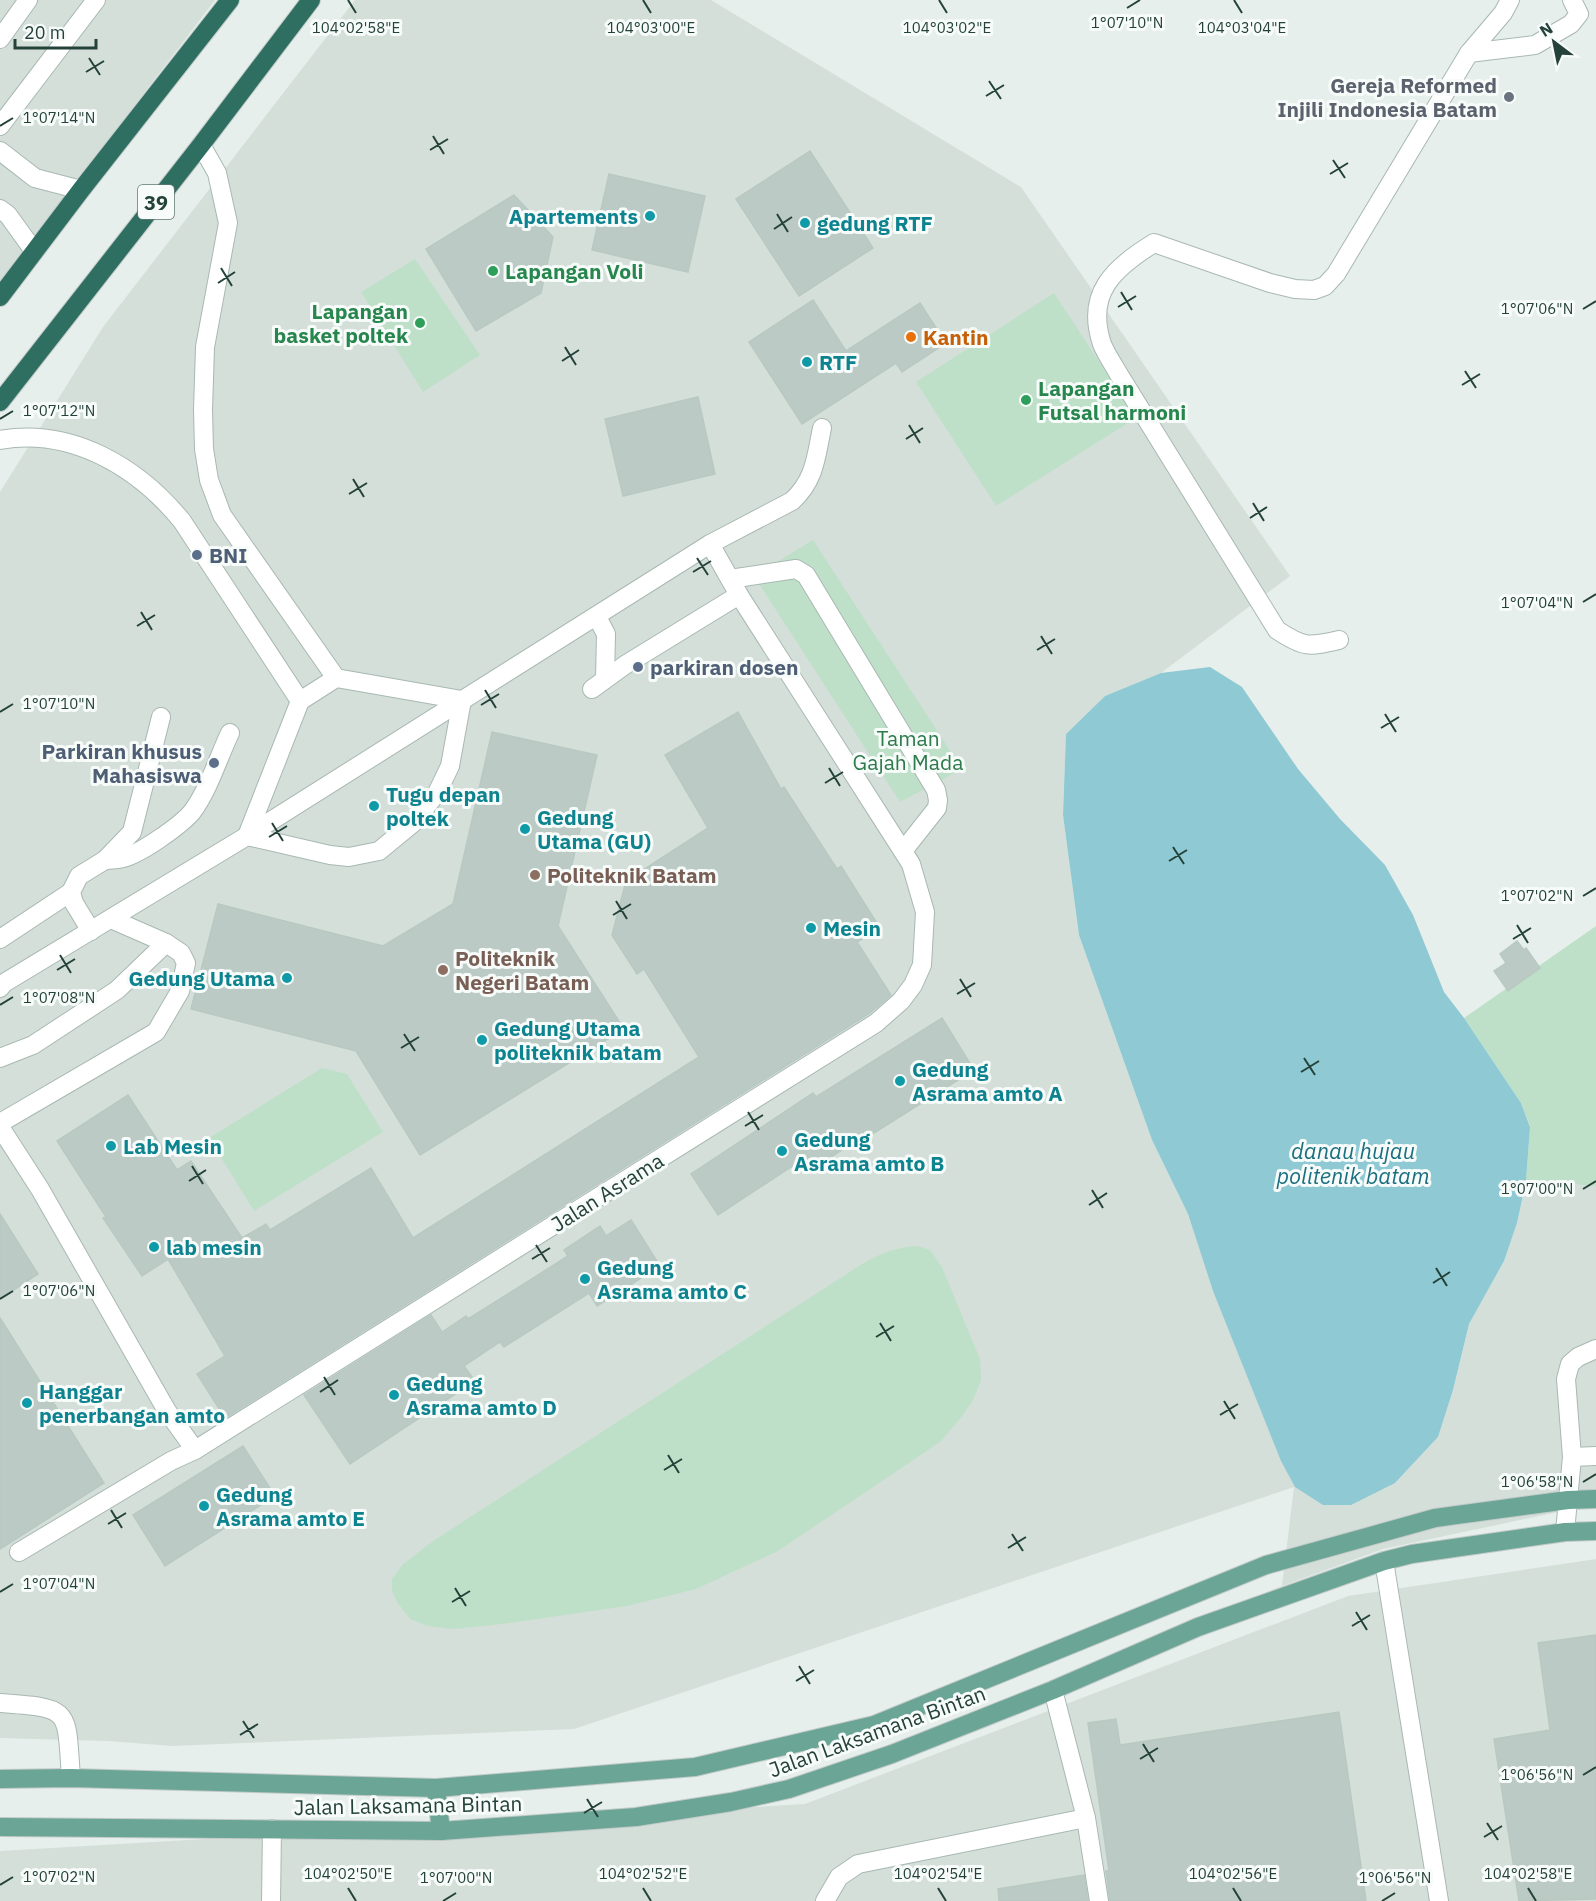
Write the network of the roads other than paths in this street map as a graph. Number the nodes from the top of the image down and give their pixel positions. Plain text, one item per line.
1 (96, 0) edge
2 (230, 0) edge
3 (311, 0) edge
4 (1510, 0) edge
5 (1572, 0) edge
6 (22, 2) edge
7 (0, 39) edge
8 (1469, 53) junction
9 (0, 126) edge
10 (201, 145) junction
11 (0, 152) edge
12 (81, 189) junction
13 (0, 209) edge
14 (34, 251) junction
15 (0, 297) edge
16 (0, 402) edge
17 (822, 428) dead end
18 (0, 440) edge
19 (710, 544) junction
20 (735, 587) junction
21 (597, 617) junction
22 (1339, 640) dead end
23 (336, 678) junction
24 (462, 700) junction
25 (300, 701) junction
26 (161, 717) dead end
27 (230, 733) dead end
28 (247, 836) junction
29 (903, 851) junction
30 (105, 860) junction
31 (71, 892) junction
32 (111, 919) junction
33 (91, 931) junction
34 (0, 939) edge
35 (166, 943) junction
36 (0, 988) edge
37 (0, 1058) edge
38 (0, 1125) edge
39 (1596, 1349) edge
40 (195, 1450) junction
41 (1572, 1456) junction
42 (1596, 1456) edge
43 (1596, 1499) edge
44 (1568, 1500) junction
45 (1596, 1531) edge
46 (1566, 1532) junction
47 (19, 1552) dead end
48 (1383, 1561) junction
49 (1053, 1690) junction
50 (0, 1703) edge
51 (71, 1778) junction
52 (0, 1779) edge
53 (436, 1788) junction
54 (1086, 1818) junction
55 (0, 1827) edge
56 (272, 1829) junction
57 (441, 1831) junction
58 (271, 1901) edge
59 (825, 1901) edge
60 (1099, 1901) edge
61 (1439, 1901) edge

1 - 9 lane
2 - 12 highway
3 - 10 highway, 39
4 - 8 lane
5 - 8 lane
6 - 7 lane
8 - 22 lane
10 - 16 highway, 39
10 - 23 lane
11 - 12 lane
12 - 14 highway
13 - 14 lane
14 - 15 highway
17 - 19 lane
18 - 25 lane
19 - 20 lane, Jalan Asrama
19 - 21 lane
20 - 21 lane
20 - 29 lane, Jalan Asrama
20 - 29 lane
21 - 24 lane
23 - 24 lane
23 - 25 lane
24 - 28 lane
24 - 28 lane
25 - 28 lane
26 - 30 lane
27 - 30 lane
28 - 32 lane
29 - 40 lane, Jalan Asrama
30 - 31 lane
31 - 33 lane
31 - 34 lane
32 - 33 lane
32 - 35 lane
33 - 36 lane
35 - 37 lane
35 - 38 lane
38 - 40 lane
39 - 41 lane
40 - 47 lane, Jalan Asrama
41 - 42 lane
41 - 44 lane
43 - 44 main road, Jalan Laksamana Bintan
44 - 46 lane
44 - 53 main road, Jalan Laksamana Bintan
45 - 46 main road, Jalan Laksamana Bintan
46 - 48 main road, Jalan Laksamana Bintan
48 - 49 main road, Jalan Laksamana Bintan
48 - 61 lane
49 - 54 lane
49 - 57 main road, Jalan Laksamana Bintan
50 - 51 lane
51 - 52 main road, Jalan Laksamana Bintan
51 - 53 main road, Jalan Laksamana Bintan
53 - 57 main road
54 - 59 lane
54 - 60 lane
55 - 56 main road, Jalan Laksamana Bintan
56 - 57 main road, Jalan Laksamana Bintan
56 - 58 lane

